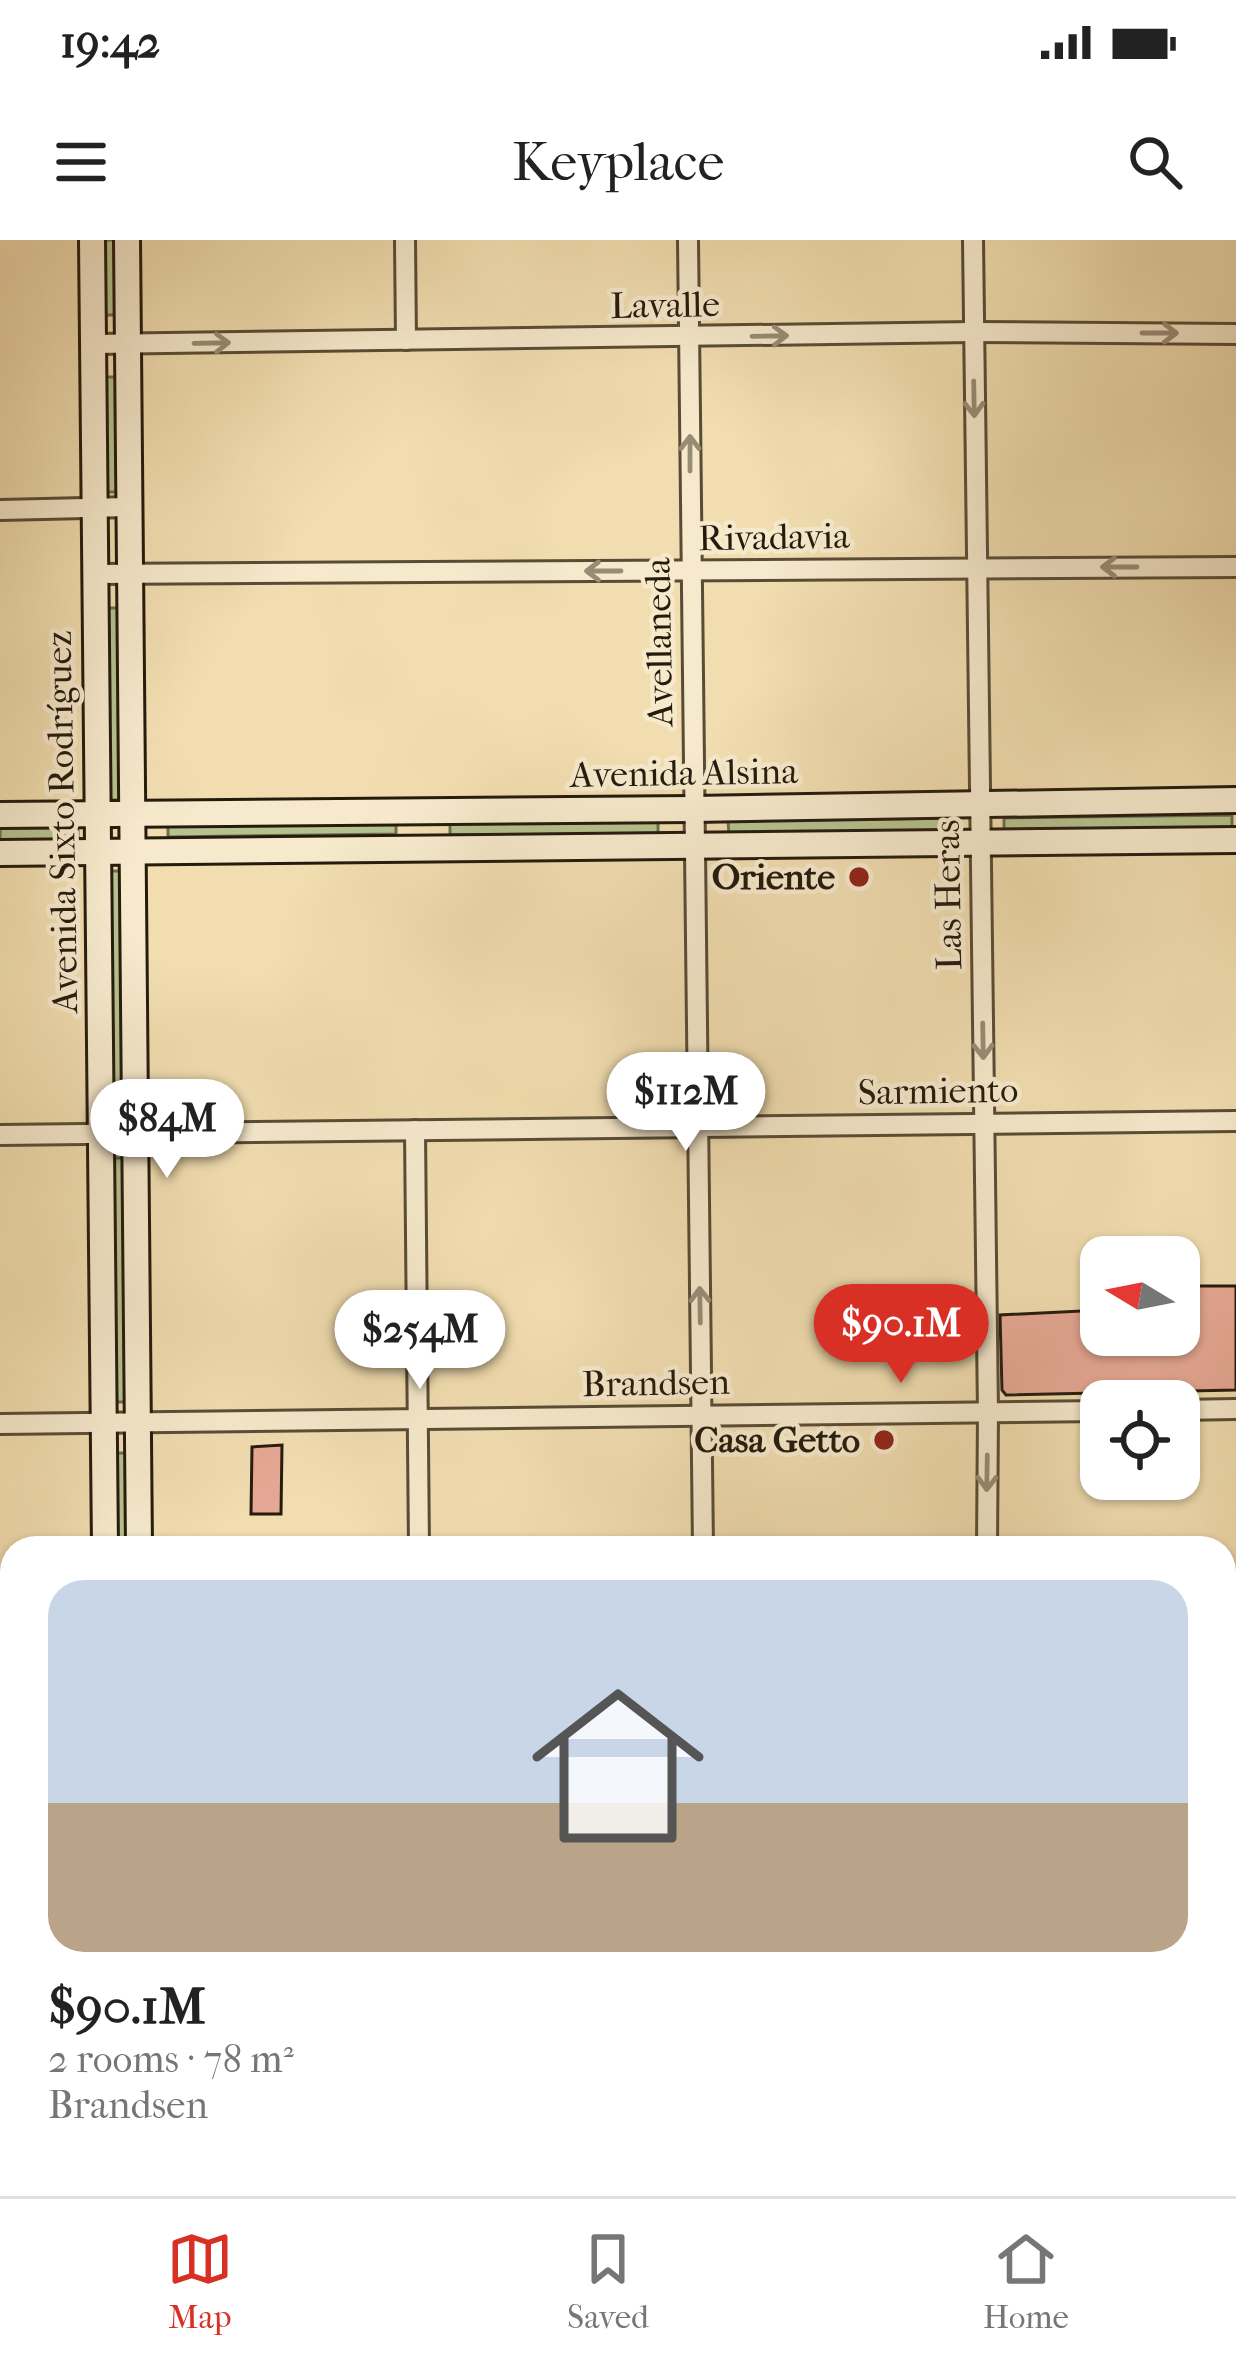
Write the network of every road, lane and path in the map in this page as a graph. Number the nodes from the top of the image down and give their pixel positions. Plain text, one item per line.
1 (92, 240) edge
2 (127, 240) edge
3 (405, 240) edge
4 (688, 240) edge
5 (973, 240) edge
6 (973, 332) junction
7 (1236, 334) edge
8 (690, 338) junction
9 (406, 340) junction
10 (94, 344) junction
11 (128, 344) junction
12 (129, 507) junction
13 (95, 509) junction
14 (0, 510) edge
15 (977, 567) junction
16 (1236, 567) edge
17 (690, 571) junction
18 (131, 573) junction
19 (96, 574) junction
20 (1236, 800) edge
21 (979, 805) junction
22 (694, 809) junction
23 (424, 812) junction
24 (0, 814) edge
25 (133, 814) junction
26 (97, 815) junction
27 (1236, 840) edge
28 (980, 843) junction
29 (694, 846) junction
30 (424, 849) junction
31 (0, 853) edge
32 (99, 853) junction
33 (134, 853) junction
34 (1236, 1121) edge
35 (984, 1124) junction
36 (698, 1127) junction
37 (415, 1130) junction
38 (136, 1134) junction
39 (0, 1135) edge
40 (102, 1135) junction
41 (1236, 1409) edge
42 (1200, 1410) edge
43 (1080, 1411) edge
44 (988, 1412) junction
45 (702, 1415) junction
46 (418, 1419) junction
47 (139, 1422) junction
48 (105, 1423) junction
49 (0, 1424) edge
50 (105, 1536) edge
51 (139, 1536) edge
52 (418, 1536) edge
53 (703, 1536) edge
54 (987, 1536) edge

1 - 10 main road, Avenida Sixto Rodríguez
2 - 11 main road, Avenida Sixto Rodríguez
3 - 9 street
4 - 8 street, Avellaneda
5 - 6 street, Las Heras
6 -> 7 street, Lavalle
8 -> 6 street, Lavalle
6 -> 15 street, Las Heras
8 - 9 street, Lavalle
17 -> 8 street, Avellaneda
11 -> 9 street, Lavalle
10 - 11 street, Lavalle
10 - 13 main road, Avenida Sixto Rodríguez
11 - 12 main road, Avenida Sixto Rodríguez
12 - 13 street
12 - 18 main road, Avenida Sixto Rodríguez
13 - 14 street
13 - 19 main road, Avenida Sixto Rodríguez
16 -> 15 street, Rivadavia
15 - 17 street, Rivadavia
15 - 21 street, Las Heras
17 -> 18 street, Rivadavia
17 - 22 street, Avellaneda
18 - 19 street, Rivadavia
18 - 25 main road, Avenida Sixto Rodríguez
19 - 26 main road, Avenida Sixto Rodríguez
20 - 21 main road, Avenida Alsina
21 - 22 main road, Avenida Alsina
21 - 28 street, Las Heras
22 - 23 main road, Avenida Alsina
22 - 29 street, Avellaneda
23 - 25 main road, Avenida Alsina
23 - 30 main road
24 - 26 main road, Avenida Alsina
25 - 26 main road, Avenida Alsina
25 - 33 main road, Avenida Sixto Rodríguez
26 - 32 main road, Avenida Sixto Rodríguez
27 - 28 main road, Avenida Alsina
28 - 29 main road, Avenida Alsina
28 -> 35 street, Las Heras
29 - 30 main road, Avenida Alsina
29 - 36 street, Avellaneda
30 - 33 main road, Avenida Alsina
31 - 32 main road, Avenida Alsina
32 - 33 main road, Avenida Alsina
32 - 40 main road, Avenida Sixto Rodríguez
33 - 38 main road, Avenida Sixto Rodríguez
34 - 35 street, Sarmiento
35 - 36 street, Sarmiento
35 - 44 street, Las Heras
36 - 37 street, Sarmiento
45 -> 36 street, Avellaneda
37 - 38 street, Sarmiento
37 - 46 street
38 - 40 street, Sarmiento
38 - 47 main road, Avenida Sixto Rodríguez
39 - 40 street, Sarmiento
40 - 48 main road, Avenida Sixto Rodríguez
41 - 42 street
43 - 44 street, Brandsen
44 - 45 street, Brandsen
44 -> 54 street, Las Heras
45 - 46 street, Brandsen
45 - 53 street, Avellaneda
46 - 47 street, Brandsen
46 - 52 street
47 - 48 street, Brandsen
47 - 51 main road, Avenida Sixto Rodríguez
48 - 49 street, Brandsen
48 - 50 main road, Avenida Sixto Rodríguez

